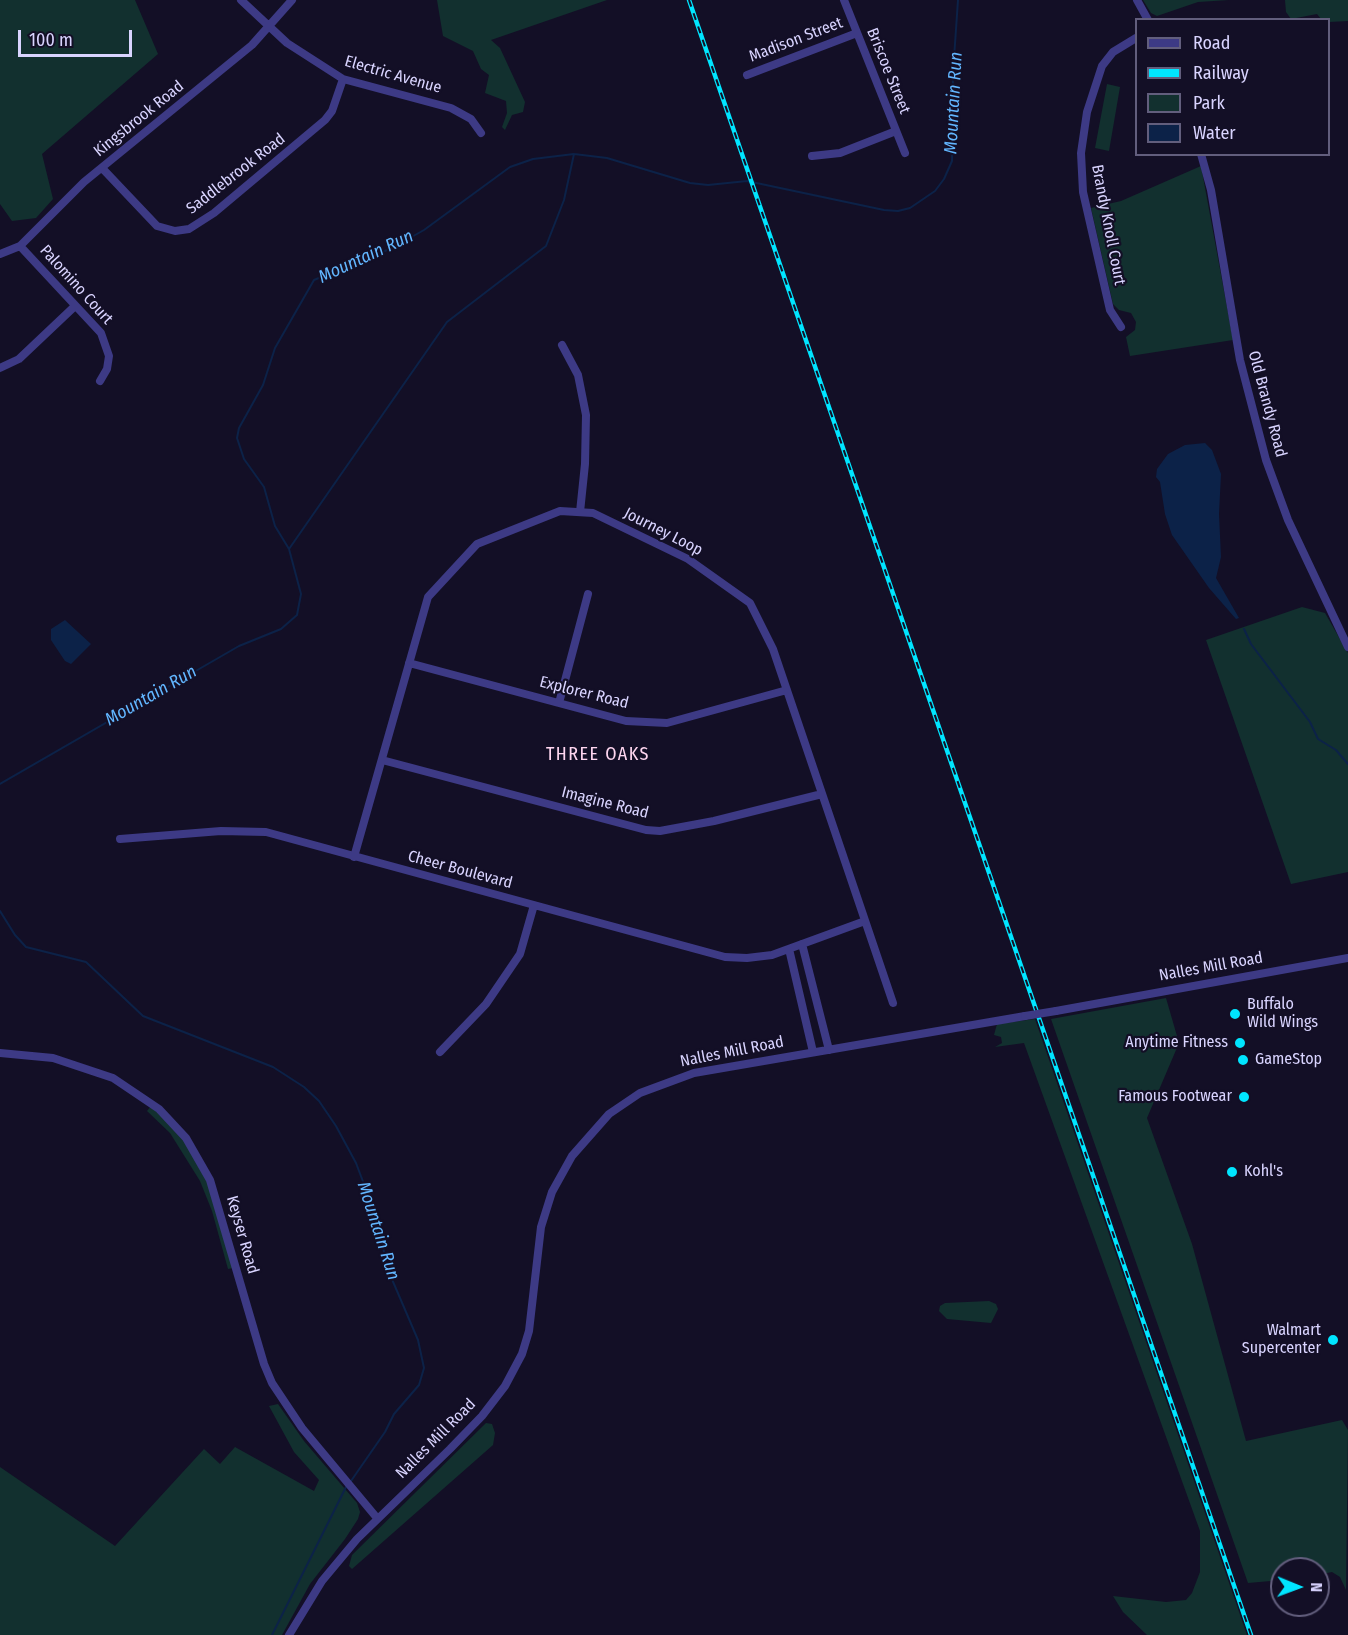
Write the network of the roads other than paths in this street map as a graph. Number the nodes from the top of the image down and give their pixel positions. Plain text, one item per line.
1 (241, 0) edge
2 (292, 0) edge
3 (844, 0) edge
4 (1137, 0) edge
5 (1147, 18) edge
6 (269, 29) junction
7 (857, 33) junction
8 (1135, 39) edge
9 (747, 75) dead end
10 (343, 79) junction
11 (896, 131) junction
12 (481, 133) dead end
13 (905, 153) dead end
14 (812, 156) dead end
15 (1202, 156) edge
16 (102, 168) junction
17 (20, 246) junction
18 (0, 254) edge
19 (75, 306) junction
20 (1121, 327) dead end
21 (562, 345) dead end
22 (0, 368) edge
23 (100, 381) dead end
24 (580, 512) junction
25 (588, 594) dead end
26 (1348, 647) edge
27 (409, 663) junction
28 (787, 690) junction
29 (559, 703) junction
30 (382, 759) junction
31 (822, 794) junction
32 (120, 839) dead end
33 (354, 857) junction
34 (534, 905) junction
35 (865, 921) junction
36 (802, 944) junction
37 (789, 949) junction
38 (1348, 958) edge
39 (892, 1003) dead end
40 (829, 1050) junction
41 (440, 1052) dead end
42 (813, 1052) junction
43 (0, 1053) edge
44 (377, 1518) junction
45 (289, 1635) edge

1 - 6 street, Electric Avenue
2 - 6 street, Kingsbrook Road
3 - 7 street, Briscoe Street
4 - 5 street
6 - 10 street, Electric Avenue
6 - 16 street, Kingsbrook Road
7 - 9 street, Madison Street
7 - 11 street, Briscoe Street
8 - 20 street, Brandy Knoll Court
10 - 12 street, Electric Avenue
10 - 16 street, Saddlebrook Road
11 - 13 street, Briscoe Street
11 - 14 street
15 - 26 street, Old Brandy Road
16 - 17 street, Kingsbrook Road
17 - 18 street, Kingsbrook Road
17 - 19 street, Palomino Court
19 - 22 street
19 - 23 street, Palomino Court
21 - 24 street
24 - 27 street, Journey Loop
24 - 28 street, Journey Loop
25 - 29 street
27 - 29 street, Explorer Road
27 - 30 street, Journey Loop
28 - 29 street, Explorer Road
28 - 31 street, Journey Loop
30 - 31 street, Imagine Road
30 - 33 street, Journey Loop
31 - 35 street, Journey Loop
32 - 33 street, Cheer Boulevard
33 - 34 street, Cheer Boulevard
34 - 37 street, Cheer Boulevard
34 - 41 street
35 - 36 street, Cheer Boulevard
35 - 39 street, Journey Loop
36 - 37 street, Cheer Boulevard
36 - 40 street
37 - 42 street
38 - 40 street, Nalles Mill Road, bridge
40 - 42 street, Nalles Mill Road
42 - 44 street, Nalles Mill Road
43 - 44 street, Keyser Road
44 - 45 street, Nalles Mill Road

